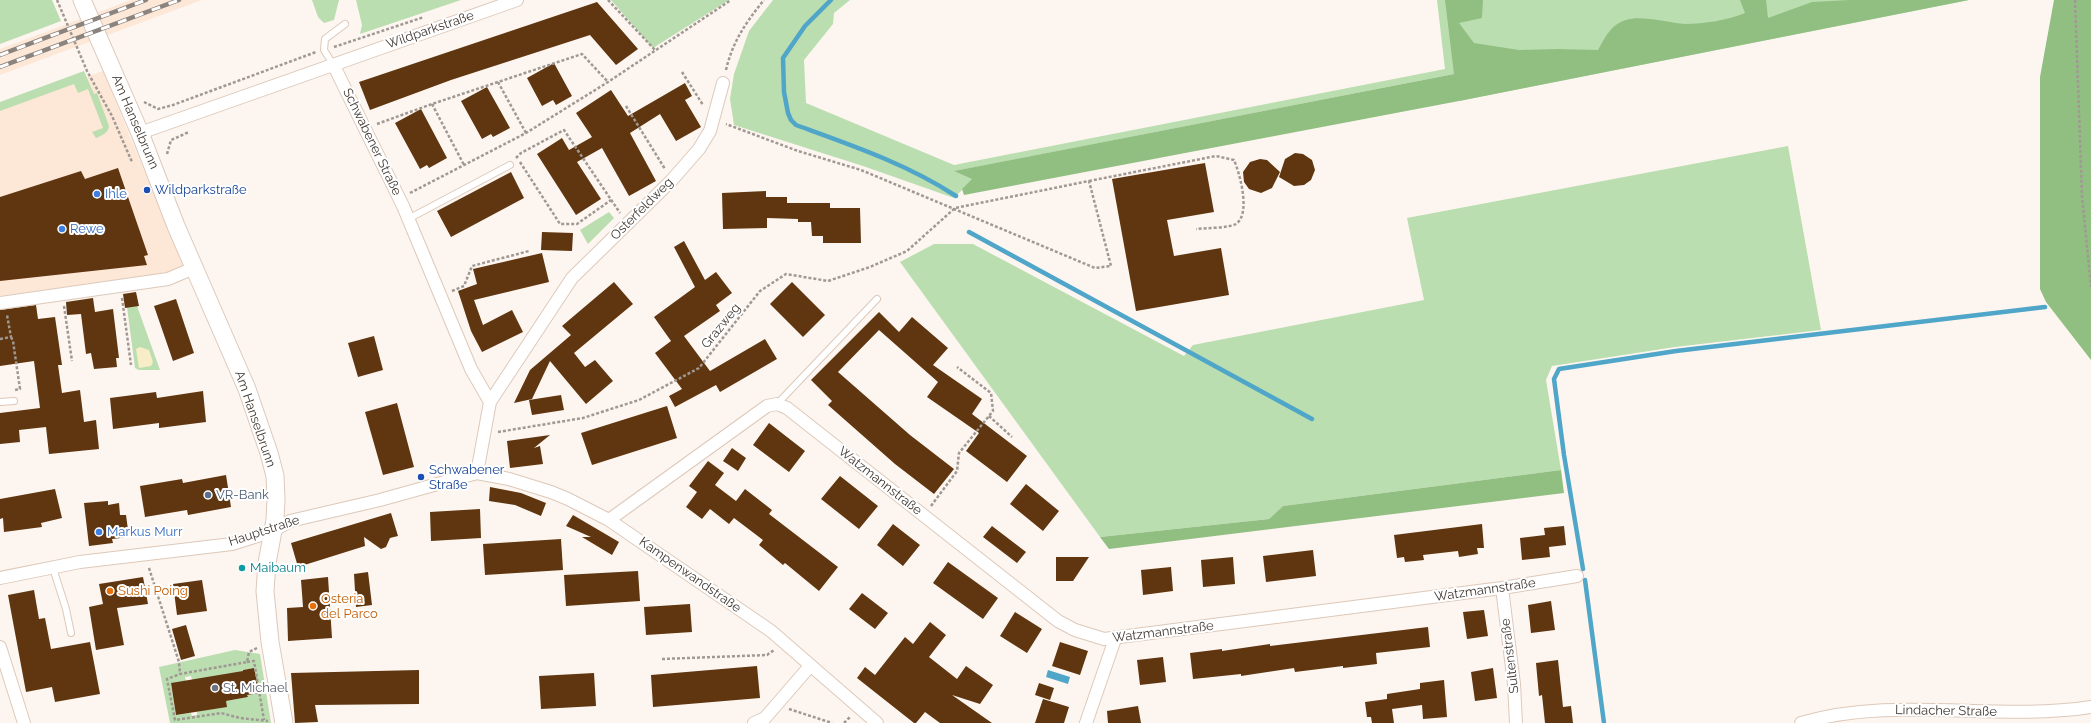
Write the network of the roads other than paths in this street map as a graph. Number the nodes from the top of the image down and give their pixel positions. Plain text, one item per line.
1 (82, 0) edge
2 (517, 0) edge
3 (345, 24) dead end
4 (334, 66) junction
5 (723, 83) road end
6 (140, 133) junction
7 (510, 165) road end
8 (408, 219) junction
9 (194, 268) junction
10 (877, 299) dead end
11 (3, 303) edge
12 (14, 401) dead end
13 (0, 402) edge
14 (490, 402) junction
15 (776, 404) junction
16 (477, 473) junction
17 (609, 520) junction
18 (273, 531) junction
19 (52, 568) junction
20 (1577, 576) dead end
21 (0, 578) edge
22 (1502, 588) junction
23 (71, 633) dead end
24 (1115, 639) junction
25 (0, 647) edge
26 (810, 666) junction
27 (2091, 707) edge
28 (284, 721) edge
29 (761, 721) edge
30 (24, 723) edge
31 (877, 723) edge
32 (1086, 723) edge
33 (1516, 723) edge
34 (1801, 723) edge

1 - 6 street, Am Hanselbrunn
2 - 4 street, Wildparkstraße
3 - 4 lane
4 - 6 street, Wildparkstraße
4 - 8 street, Schwabener Straße
5 - 14 street, Osterfeldweg
6 - 9 street, Am Hanselbrunn
7 - 8 lane
8 - 14 street, Schwabener Straße
9 - 11 street
9 - 18 street, Am Hanselbrunn
10 - 15 lane
12 - 13 lane
14 - 16 street
15 - 17 street
15 - 24 street, Watzmannstraße
16 - 17 street, Kampenwandstraße
16 - 18 street, Hauptstraße
17 - 26 street, Kampenwandstraße
18 - 19 street, Hauptstraße
18 - 28 street, Am Hanselbrunn
19 - 21 street, Hauptstraße
19 - 23 lane
20 - 22 street, Watzmannstraße
22 - 24 street, Watzmannstraße
22 - 33 street, Sultenstraße
24 - 32 street
25 - 30 street
26 - 29 street
26 - 31 street, Kampenwandstraße
27 - 34 street, Lindacher Straße

